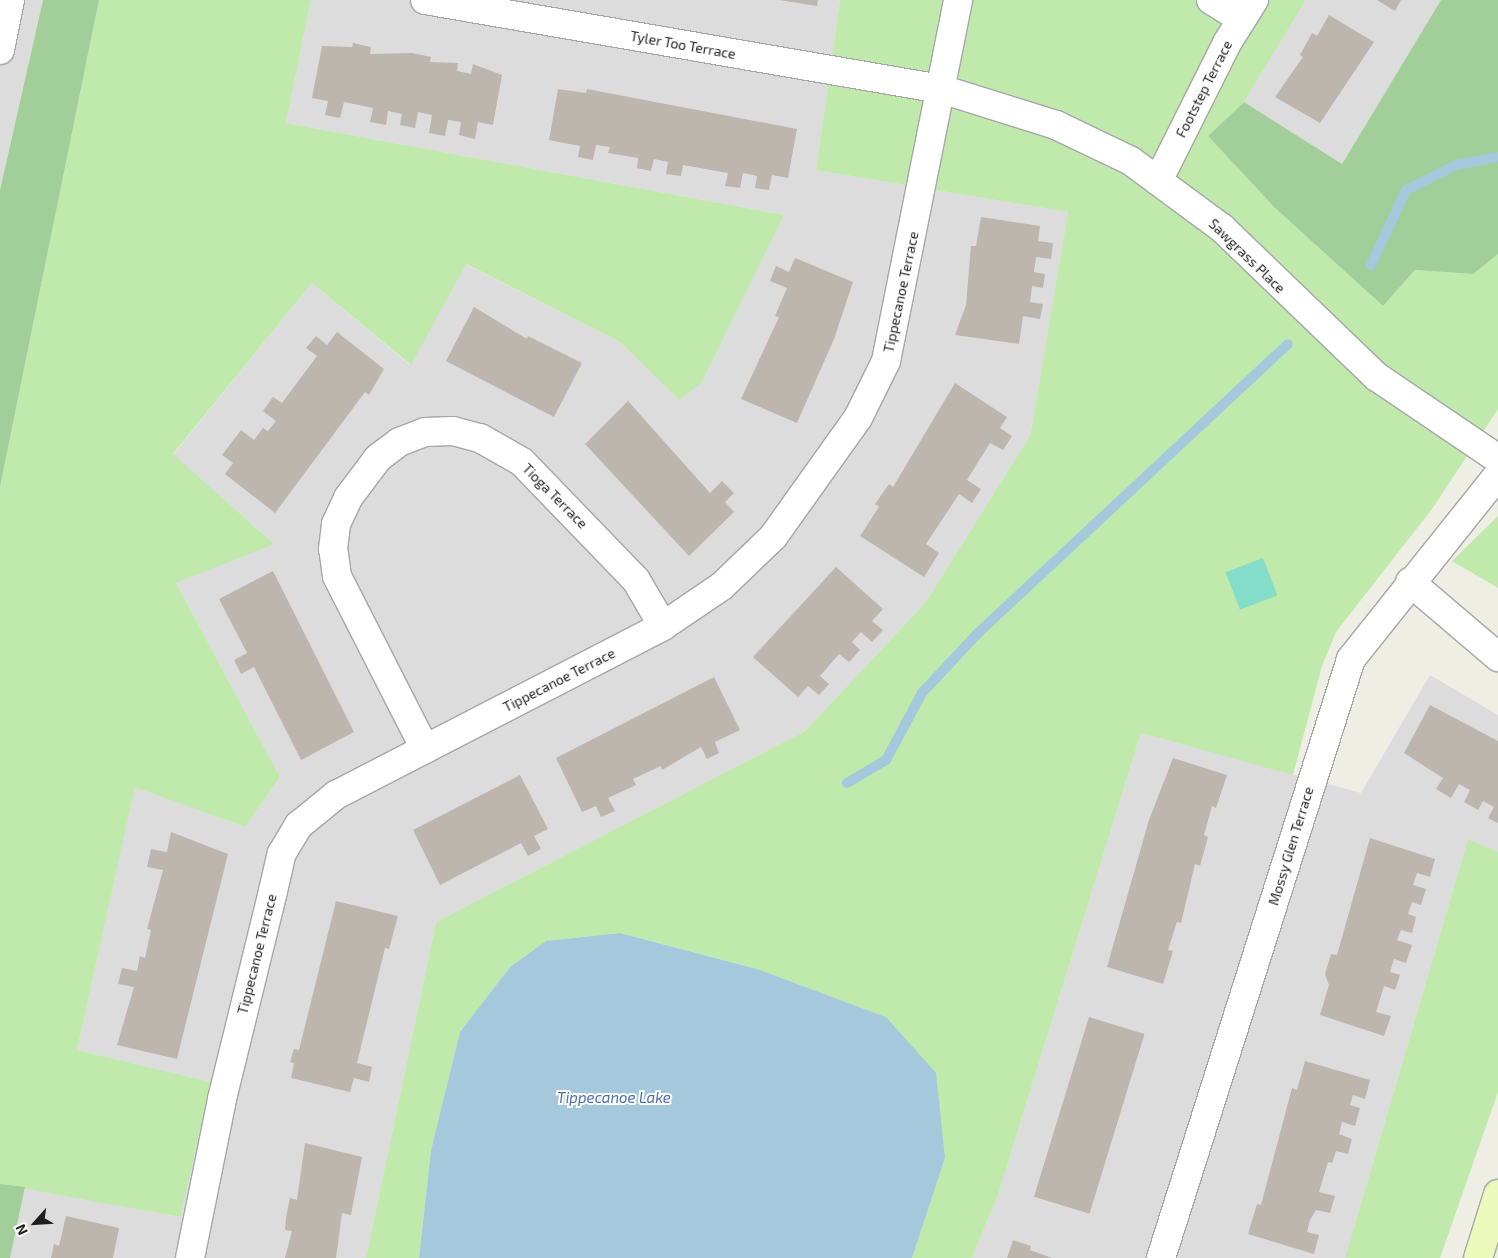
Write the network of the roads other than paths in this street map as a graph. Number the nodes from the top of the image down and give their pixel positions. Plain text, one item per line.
1 (10, 0) edge
2 (424, 0) edge
3 (958, 0) edge
4 (1211, 0) edge
5 (1248, 10) edge
6 (0, 50) edge
7 (941, 89) junction
8 (1158, 181) junction
9 (1498, 459) edge
10 (1498, 475) edge
11 (1410, 582) junction
12 (663, 626) junction
13 (1498, 657) edge
14 (425, 749) junction
15 (1498, 1194) edge
16 (190, 1258) edge
17 (1161, 1258) edge
18 (1478, 1258) edge

1 - 6 street
2 - 7 street, Tyler Too Terrace
3 - 7 street, Tippecanoe Terrace
4 - 5 street
5 - 8 street, Footstep Terrace
7 - 8 street, Sawgrass Place
7 - 12 street, Tippecanoe Terrace
8 - 9 street, Sawgrass Place
10 - 11 street, Mossy Glen Terrace
11 - 13 street
11 - 17 street, Mossy Glen Terrace
12 - 14 street, Tippecanoe Terrace
12 - 14 street, Tioga Terrace
14 - 16 street, Tippecanoe Terrace
15 - 18 main road

